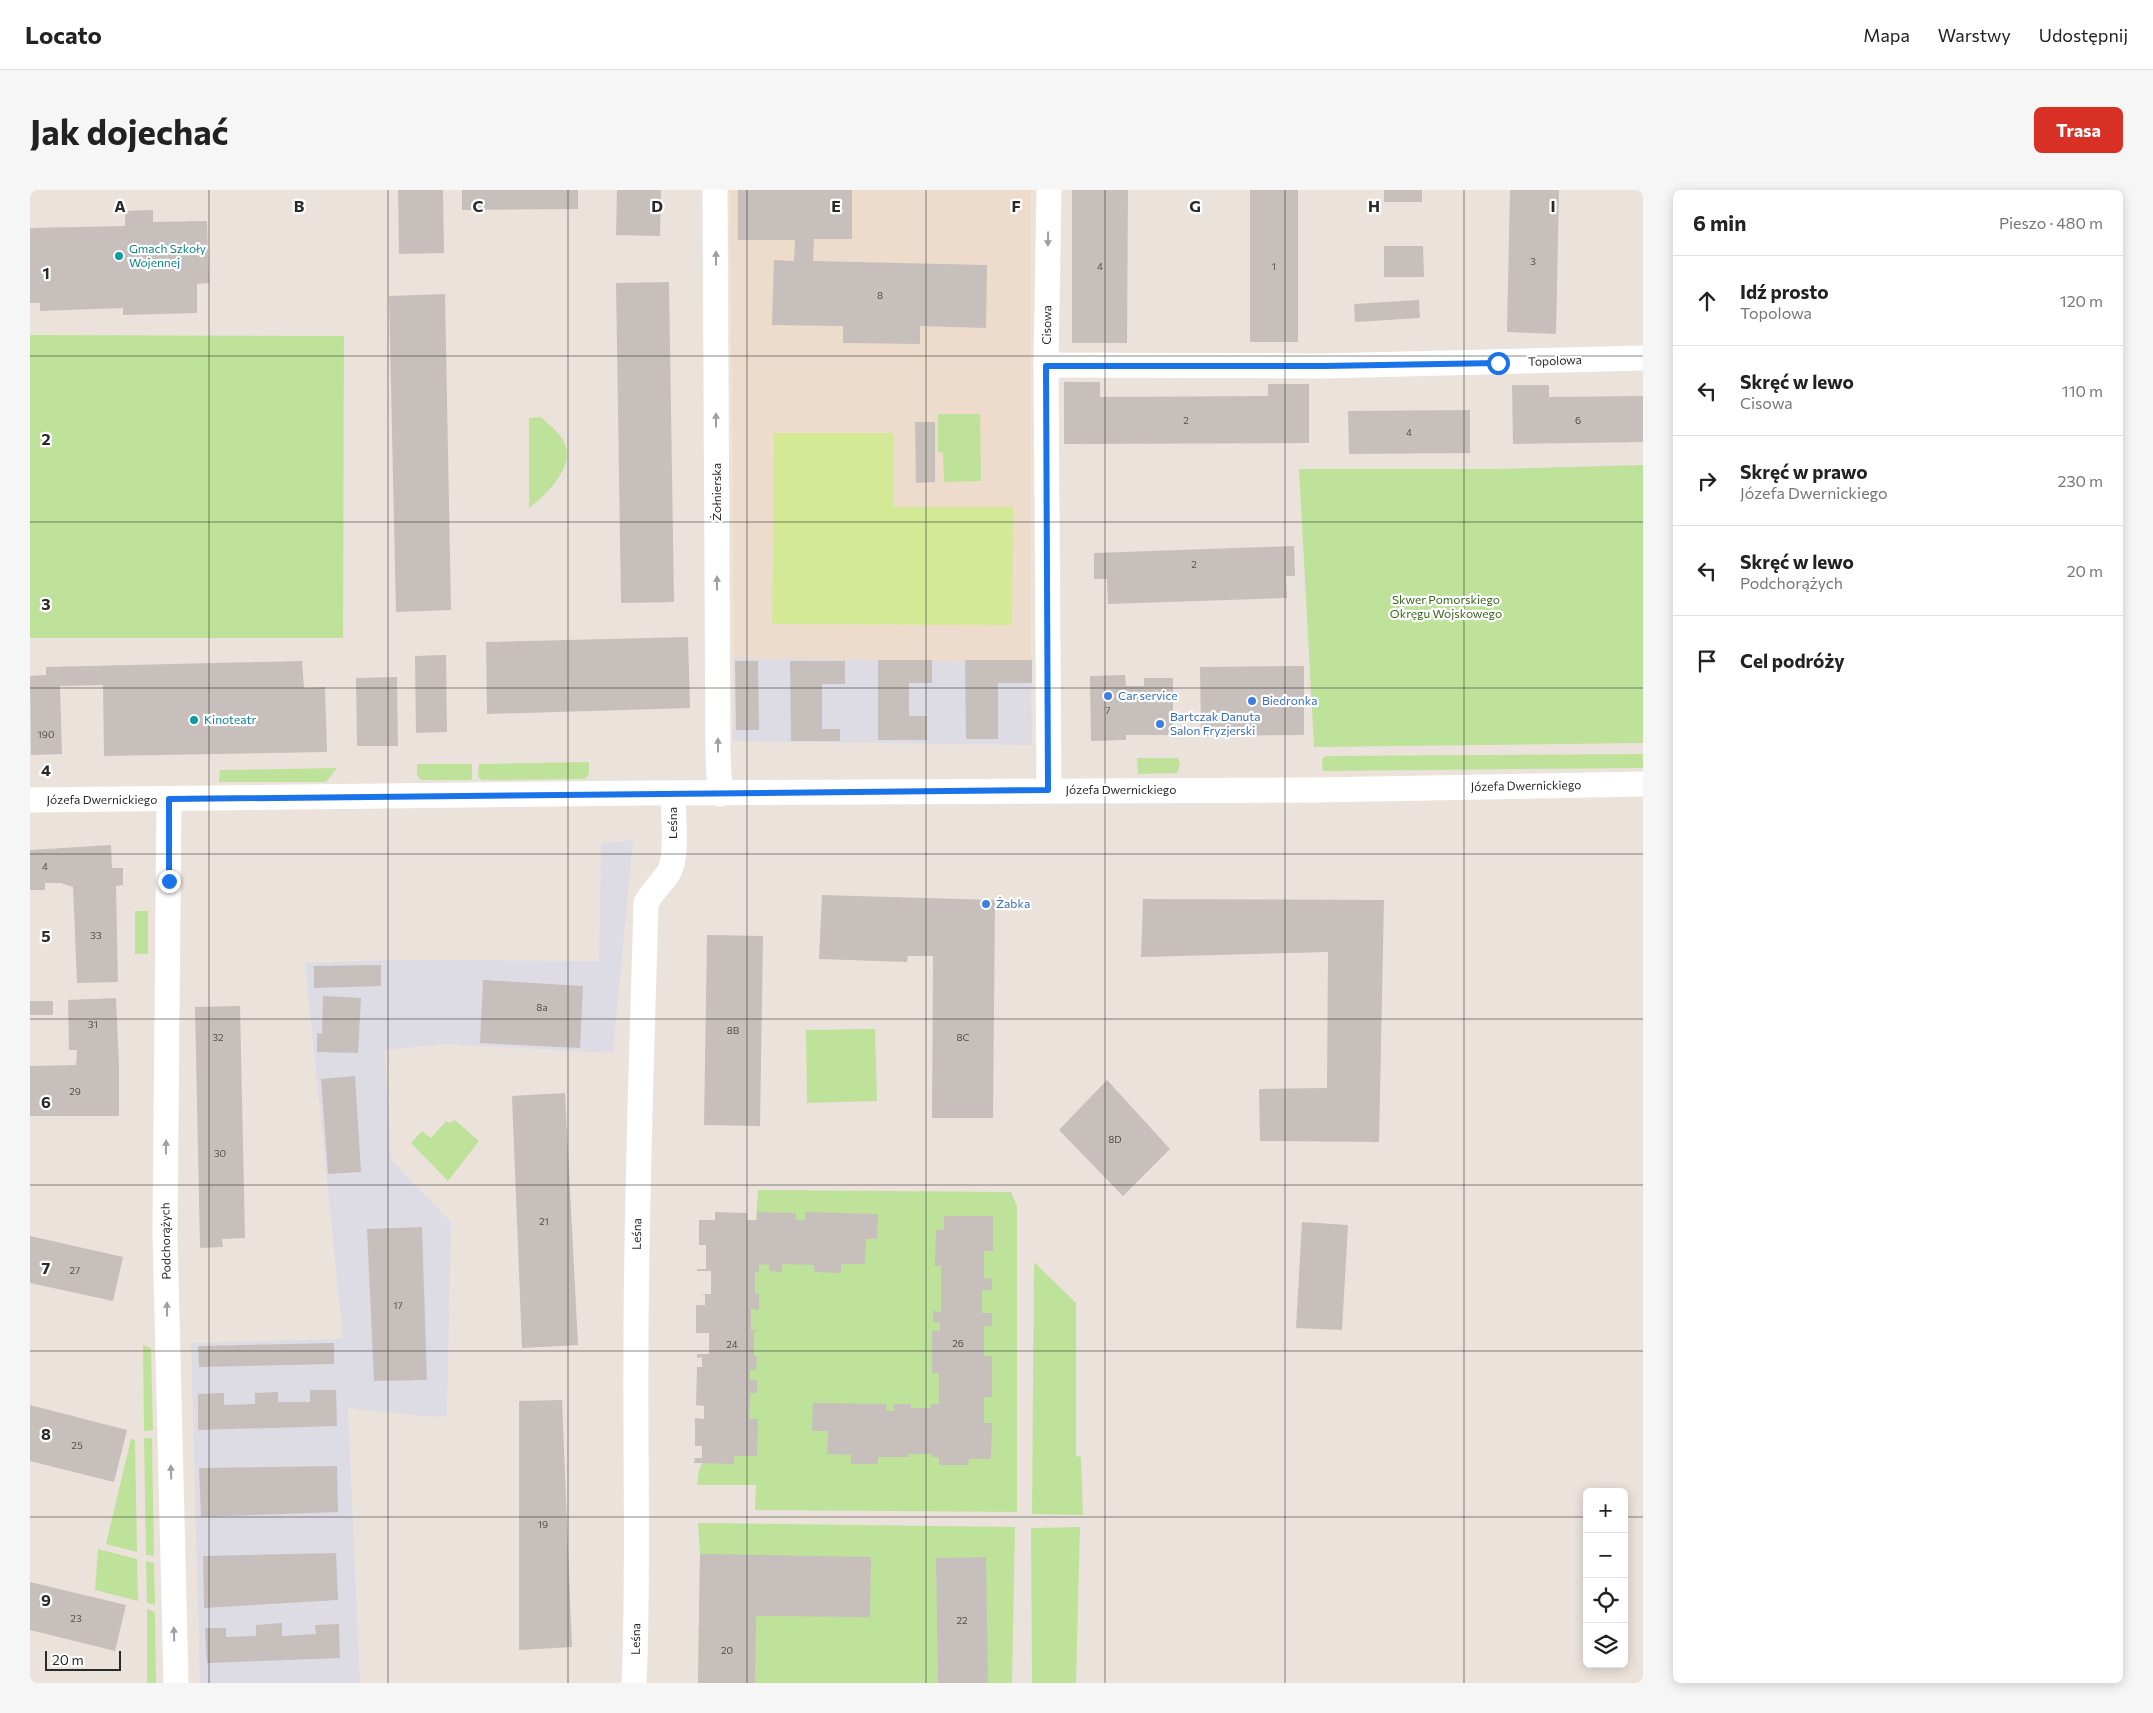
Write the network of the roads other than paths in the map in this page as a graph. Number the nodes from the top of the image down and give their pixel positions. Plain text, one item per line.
1 (715, 190) edge
2 (1048, 190) edge
3 (1643, 358) edge
4 (1046, 366) junction
5 (1643, 784) edge
6 (1048, 790) junction
7 (673, 794) junction
8 (720, 794) junction
9 (169, 799) junction
10 (30, 800) edge
11 (176, 1683) edge
12 (634, 1683) edge

8 -> 1 street, Żołnierska
2 -> 4 street, Cisowa
3 - 4 street, Topolowa
4 - 6 street, Cisowa
5 - 6 street, Józefa Dwernickiego
6 - 8 street, Józefa Dwernickiego
7 - 8 street, Józefa Dwernickiego
7 - 9 street, Józefa Dwernickiego
7 - 12 street, Leśna
9 - 10 street, Józefa Dwernickiego
11 -> 9 street, Podchorążych

